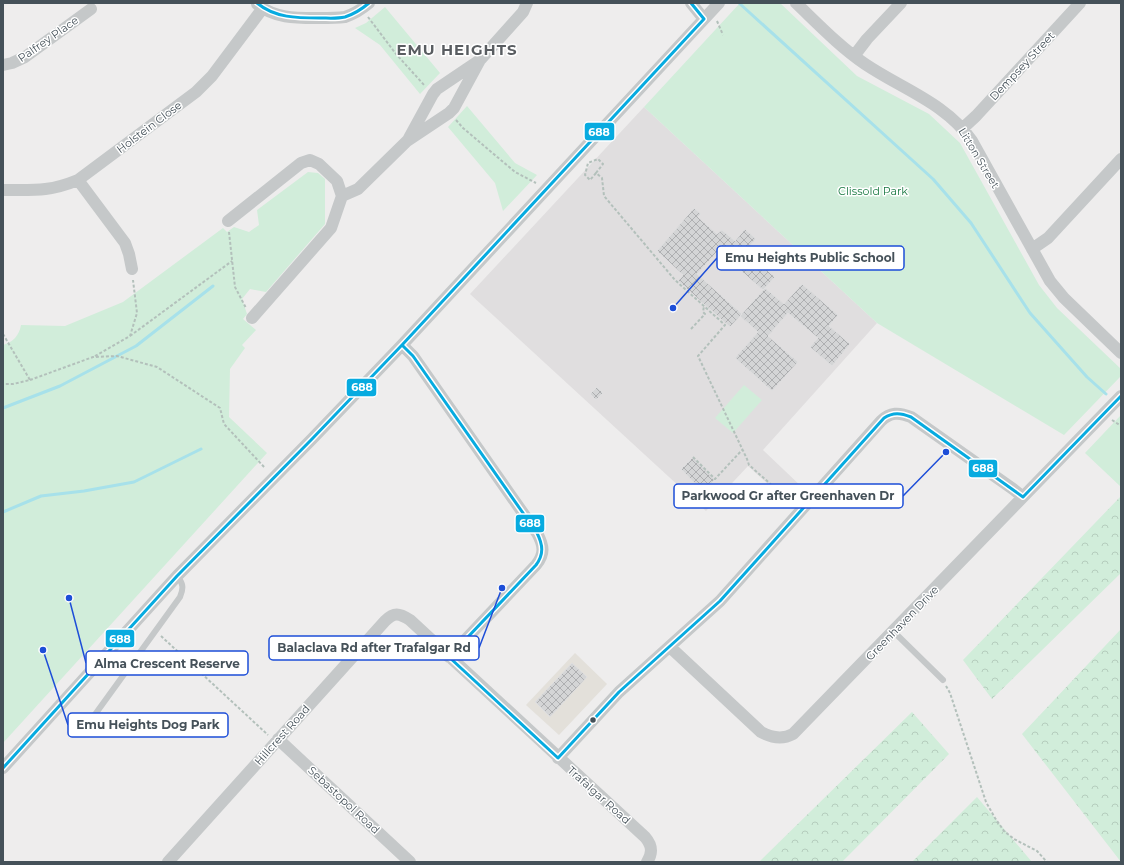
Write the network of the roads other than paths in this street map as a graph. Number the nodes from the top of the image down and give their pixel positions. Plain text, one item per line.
1 (369, 3) edge
2 (527, 3) edge
3 (691, 3) edge
4 (719, 3) edge
5 (796, 3) edge
6 (901, 3) edge
7 (1080, 3) edge
8 (260, 5) edge
9 (91, 9) dead end
10 (704, 18) junction
11 (854, 56) junction
12 (480, 60) junction
13 (3, 65) edge
14 (963, 128) junction
15 (408, 141) junction
16 (1121, 159) edge
17 (78, 180) junction
18 (3, 190) edge
19 (342, 196) junction
20 (228, 221) road end
21 (1032, 249) junction
22 (132, 269) road end
23 (252, 318) road end
24 (402, 345) junction
25 (1121, 353) edge
26 (1121, 396) edge
27 (1023, 498) junction
28 (177, 576) junction
29 (399, 615) joint
30 (894, 632) junction
31 (670, 647) junction
32 (449, 657) junction
33 (943, 680) road end
34 (91, 720) dead end
35 (276, 740) junction
36 (558, 758) junction
37 (3, 768) edge
38 (168, 862) edge
39 (410, 862) edge
40 (647, 862) edge

1 - 8 street
2 - 12 street
3 - 10 street
4 - 10 street
5 - 11 street, Litton Street
6 - 11 street
7 - 14 street, Dempsey Street
8 - 17 street, Holstein Close
9 - 13 street, Palfrey Place
10 - 24 street
11 - 14 street, Litton Street
12 - 15 street
12 - 15 street
14 - 21 street, Litton Street
15 - 19 street
16 - 21 street
17 - 18 street, Holstein Close
17 - 22 street
19 - 20 street
19 - 23 street
21 - 25 street, Litton Street
24 - 28 street
24 - 32 street
26 - 27 street, Greenhaven Drive
27 - 30 street, Greenhaven Drive
27 - 31 street
28 - 34 lane
28 - 37 street
29 - 32 street, Trafalgar Road
29 - 35 street, Hillcrest Road
30 - 31 street, Greenhaven Drive
30 - 33 lane
31 - 36 street
32 - 36 street, Trafalgar Road
35 - 38 street, Hillcrest Road
35 - 39 street, Sebastopol Road
36 - 40 street, Trafalgar Road

